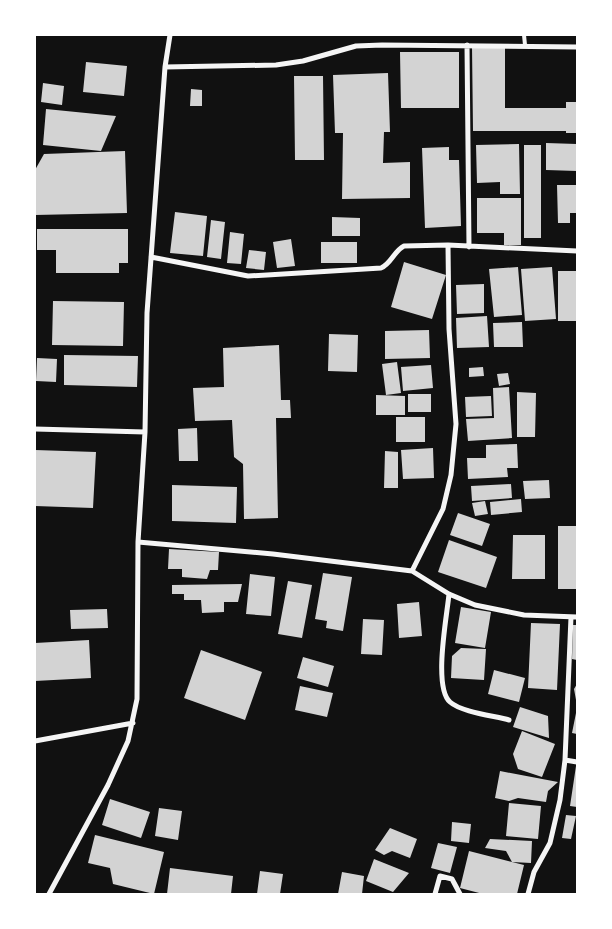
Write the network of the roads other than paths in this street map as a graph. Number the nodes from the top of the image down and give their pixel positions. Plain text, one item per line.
1 (170, 35) edge
2 (524, 35) edge
3 (467, 45) junction
4 (524, 45) junction
5 (577, 47) edge
6 (165, 67) junction
7 (448, 245) junction
8 (469, 247) junction
9 (577, 251) edge
10 (151, 257) junction
11 (35, 430) edge
12 (145, 432) junction
13 (138, 542) junction
14 (412, 571) junction
15 (449, 594) junction
16 (574, 617) edge
17 (509, 720) dead end
18 (134, 723) junction
19 (35, 741) edge
20 (565, 760) junction
21 (577, 762) edge
22 (49, 894) edge
23 (435, 894) edge
24 (460, 894) edge
25 (528, 894) edge

1 - 6 street
2 - 4 lane
3 - 4 street
3 - 6 street
3 - 8 street
4 - 5 street
6 - 10 street
7 - 8 street
7 - 10 street
7 - 14 street
8 - 9 street
10 - 12 street
11 - 12 street
12 - 13 street
13 - 14 street
13 - 18 street
14 - 15 street
15 - 16 street
15 - 17 street
16 - 20 street
18 - 19 street
18 - 22 street
20 - 21 street
20 - 25 street
23 - 24 street

